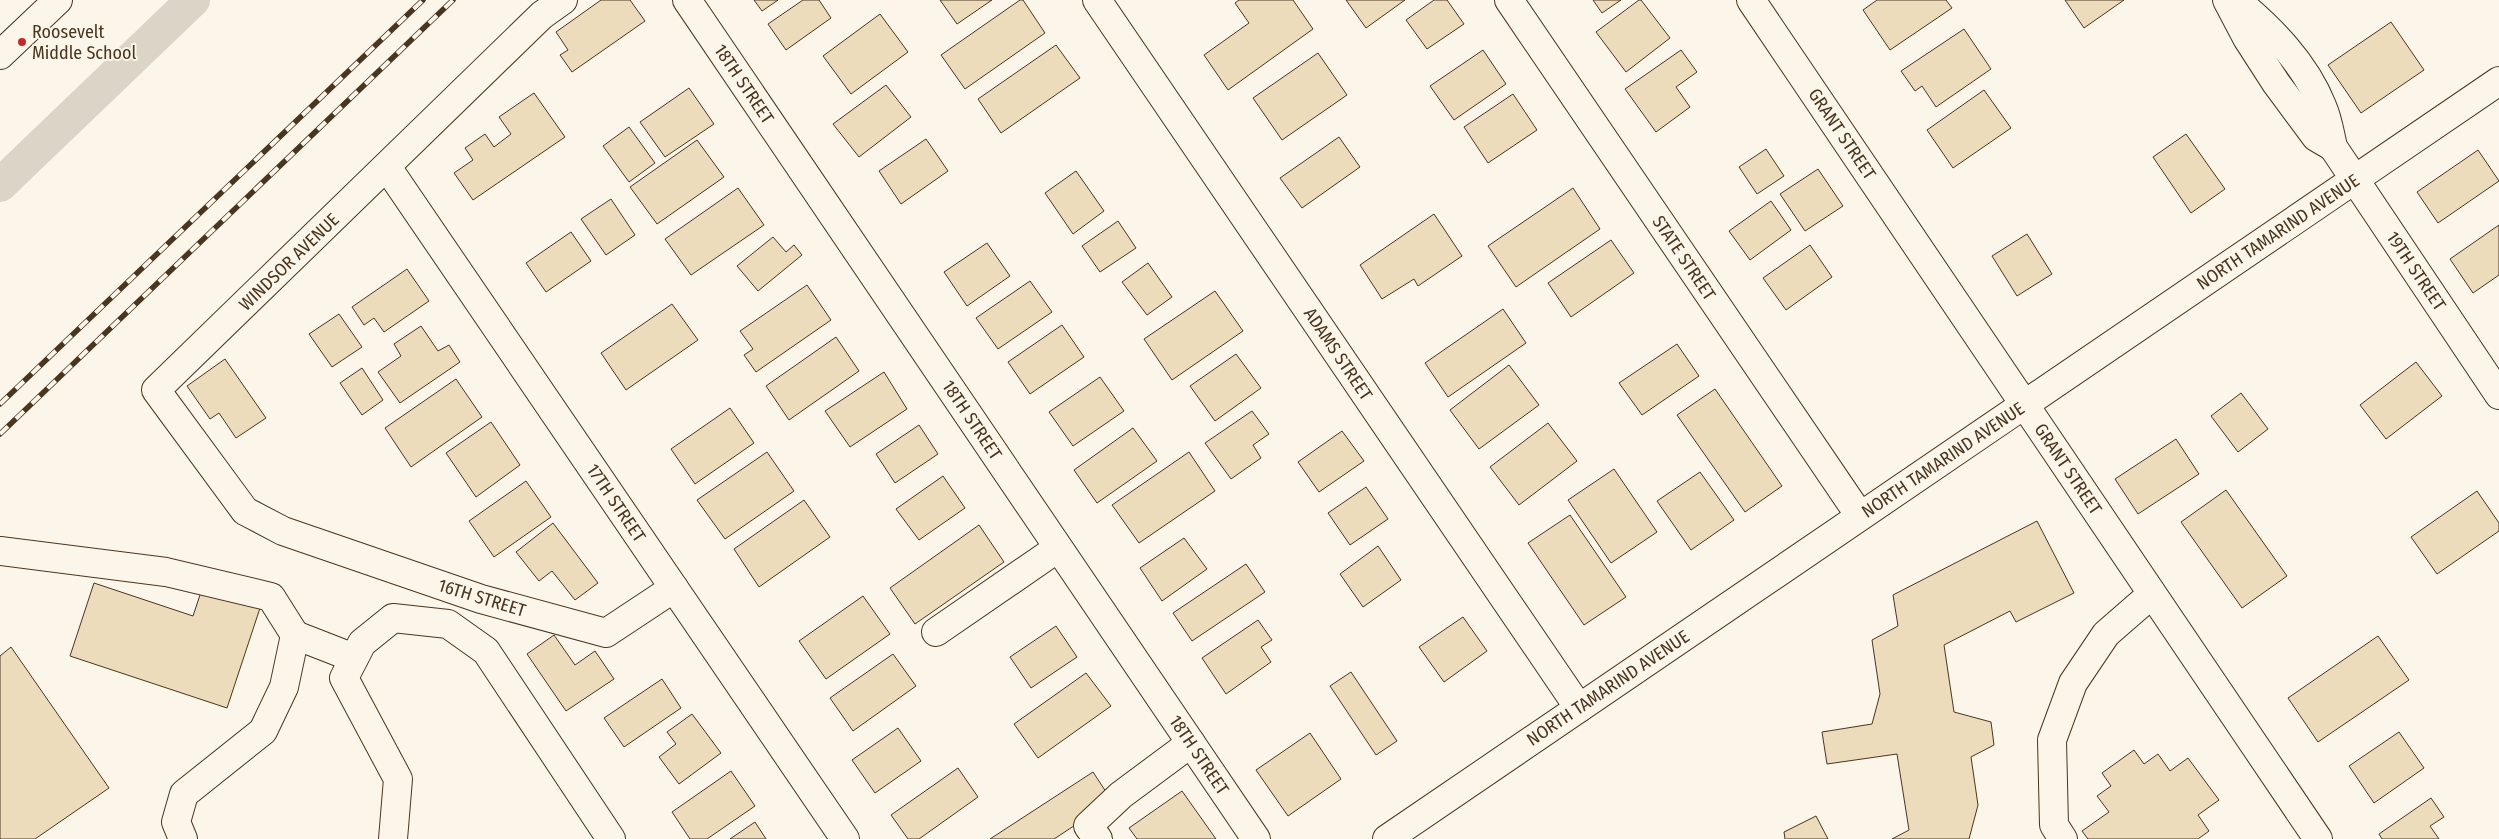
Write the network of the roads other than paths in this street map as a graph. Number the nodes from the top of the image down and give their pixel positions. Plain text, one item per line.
1 (58, 0) edge
2 (563, 0) edge
3 (687, 0) edge
4 (1097, 0) edge
5 (1509, 0) edge
6 (1751, 0) edge
7 (2227, 0) edge
8 (2236, 0) edge
9 (0, 55) edge
10 (2499, 81) edge
11 (2333, 147) junction
12 (387, 167) junction
13 (2355, 179) junction
14 (2499, 395) edge
15 (2024, 404) junction
16 (1860, 516) junction
17 (284, 531) joint
18 (1058, 548) junction
19 (0, 551) edge
20 (674, 588) junction
21 (2152, 594) junction
22 (936, 632) dead end
23 (295, 635) junction
24 (354, 658) junction
25 (1579, 708) junction
26 (1190, 743) junction
27 (183, 839) edge
28 (393, 839) edge
29 (612, 839) edge
30 (845, 839) edge
31 (1098, 839) edge
32 (1256, 839) edge
33 (1387, 839) edge
34 (2063, 839) edge
35 (2318, 839) edge

1 - 9 street
2 - 12 street, WINDSOR AVENUE
3 - 18 street, 18TH STREET
4 - 25 street, ADAMS STREET
5 - 16 street, STATE STREET
6 - 15 street, GRANT STREET
7 - 11 street, 19TH STREET
8 - 11 street, 19TH STREET
10 - 13 street, NORTH TAMARIND AVENUE
11 - 13 street, 19TH STREET
12 - 17 street, WINDSOR AVENUE
12 - 20 street, 17TH STREET
13 - 14 street, 19TH STREET
13 - 15 street, NORTH TAMARIND AVENUE
15 - 16 street, NORTH TAMARIND AVENUE
15 - 21 street, GRANT STREET
16 - 25 street, NORTH TAMARIND AVENUE
17 - 20 street, 16TH STREET
18 - 22 street
18 - 26 street, 18TH STREET
19 - 23 street
20 - 30 street, 17TH STREET
21 - 34 street
21 - 35 street, GRANT STREET
23 - 24 street
23 - 27 street
24 - 28 street
24 - 29 street
25 - 33 street, NORTH TAMARIND AVENUE
26 - 31 street
26 - 32 street, 18TH STREET

